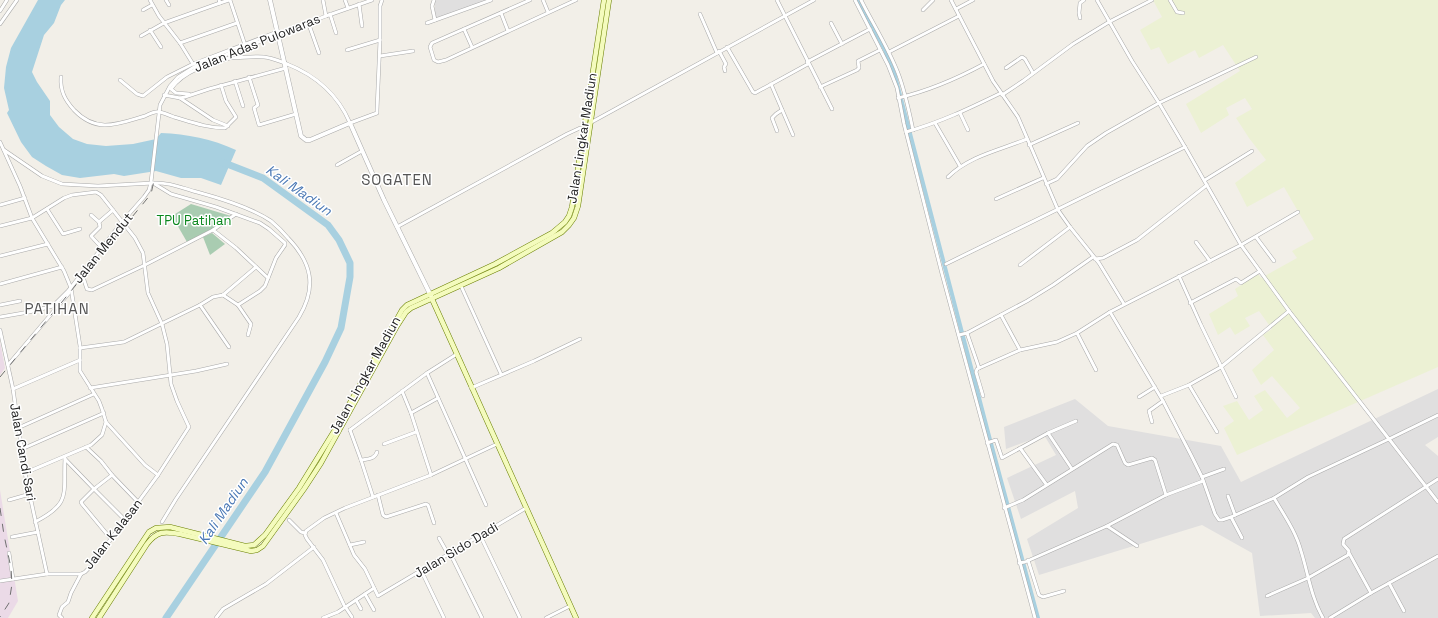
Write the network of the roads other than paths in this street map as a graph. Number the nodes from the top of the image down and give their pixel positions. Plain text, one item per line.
1 (7, 0) edge
2 (17, 0) edge
3 (150, 0) edge
4 (166, 0) edge
5 (229, 0) edge
6 (270, 0) edge
7 (323, 0) edge
8 (345, 0) edge
9 (372, 0) edge
10 (382, 0) edge
11 (434, 0) edge
12 (491, 0) edge
13 (530, 0) edge
14 (543, 0) edge
15 (576, 0) edge
16 (604, 0) edge
17 (609, 0) edge
18 (777, 0) edge
19 (814, 0) edge
20 (855, 0) edge
21 (861, 0) edge
22 (933, 0) edge
23 (951, 0) edge
24 (973, 0) edge
25 (1084, 0) edge
26 (1097, 0) edge
27 (1152, 0) edge
28 (1170, 0) edge
29 (220, 1) edge
30 (486, 1) edge
31 (359, 4) junction
32 (152, 5) junction
33 (169, 5) dead end
34 (348, 8) junction
35 (956, 9) junction
36 (143, 10) dead end
37 (923, 10) dead end
38 (0, 11) edge
39 (548, 12) junction
40 (1183, 12) dead end
41 (501, 13) junction
42 (700, 14) dead end
43 (328, 15) junction
44 (784, 16) junction
45 (959, 16) junction
46 (1080, 18) dead end
47 (436, 20) junction
48 (308, 22) junction
49 (1108, 22) junction
50 (164, 23) junction
51 (237, 23) junction
52 (427, 23) dead end
53 (831, 23) dead end
54 (0, 24) edge
55 (362, 26) dead end
56 (464, 29) junction
57 (150, 30) junction
58 (870, 30) junction
59 (508, 31) junction
60 (278, 33) junction
61 (336, 33) dead end
62 (141, 36) dead end
63 (380, 40) junction
64 (180, 43) junction
65 (842, 44) junction
66 (245, 45) junction
67 (472, 47) junction
68 (727, 47) junction
69 (161, 48) dead end
70 (346, 50) dead end
71 (880, 50) junction
72 (413, 51) dead end
73 (718, 52) junction
74 (889, 52) junction
75 (229, 53) junction
76 (319, 53) dead end
77 (380, 56) junction
78 (1256, 57) dead end
79 (230, 58) junction
80 (597, 60) junction
81 (808, 63) junction
82 (193, 64) junction
83 (984, 64) junction
84 (286, 66) junction
85 (1006, 68) dead end
86 (725, 71) dead end
87 (1033, 73) junction
88 (61, 77) dead end
89 (249, 77) junction
90 (120, 80) dead end
91 (235, 81) junction
92 (771, 84) junction
93 (221, 85) junction
94 (820, 87) junction
95 (192, 94) junction
96 (1001, 94) junction
97 (164, 95) junction
98 (902, 97) junction
99 (180, 98) junction
100 (1159, 103) junction
101 (243, 106) dead end
102 (832, 109) dead end
103 (782, 110) junction
104 (158, 112) junction
105 (960, 113) junction
106 (296, 114) junction
107 (350, 123) junction
108 (590, 123) junction
109 (935, 123) junction
110 (1078, 123) dead end
111 (228, 126) junction
112 (584, 128) junction
113 (968, 130) dead end
114 (777, 131) dead end
115 (910, 131) junction
116 (793, 135) dead end
117 (1027, 139) junction
118 (0, 142) edge
119 (1029, 144) junction
120 (1, 147) edge
121 (1185, 147) junction
122 (4, 150) junction
123 (362, 151) junction
124 (1252, 151) dead end
125 (337, 165) dead end
126 (960, 166) junction
127 (948, 177) dead end
128 (1043, 178) junction
129 (1204, 180) junction
130 (152, 182) junction
131 (1046, 184) junction
132 (1207, 185) junction
133 (25, 198) junction
134 (996, 199) dead end
135 (0, 205) edge
136 (47, 209) junction
137 (113, 210) junction
138 (1058, 210) junction
139 (1298, 212) dead end
140 (236, 214) junction
141 (91, 215) dead end
142 (32, 218) junction
143 (99, 222) junction
144 (122, 222) junction
145 (0, 226) edge
146 (397, 226) junction
147 (1070, 227) junction
148 (80, 229) dead end
149 (213, 230) junction
150 (1256, 237) junction
151 (1196, 242) dead end
152 (48, 244) junction
153 (1242, 245) junction
154 (102, 248) junction
155 (0, 256) edge
156 (1094, 258) junction
157 (1103, 258) junction
158 (1210, 261) junction
159 (1274, 261) dead end
160 (1099, 263) junction
161 (946, 264) dead end
162 (145, 265) junction
163 (1020, 265) dead end
164 (256, 266) junction
165 (62, 267) junction
166 (1260, 271) junction
167 (82, 274) junction
168 (1179, 276) junction
169 (268, 278) junction
170 (0, 284) edge
171 (460, 286) junction
172 (70, 289) junction
173 (223, 295) junction
174 (431, 296) junction
175 (20, 301) dead end
176 (1190, 303) junction
177 (0, 304) edge
178 (1124, 304) junction
179 (200, 305) junction
180 (238, 305) junction
181 (54, 308) junction
182 (1289, 311) junction
183 (1110, 312) junction
184 (1001, 315) junction
185 (0, 317) edge
186 (162, 324) junction
187 (0, 330) edge
188 (966, 333) junction
189 (1077, 333) junction
190 (248, 335) dead end
191 (959, 335) junction
192 (580, 339) dead end
193 (229, 347) dead end
194 (80, 348) junction
195 (1020, 350) junction
196 (457, 354) junction
197 (80, 360) junction
198 (227, 364) dead end
199 (8, 365) junction
200 (1221, 366) junction
201 (979, 368) junction
202 (1096, 370) dead end
203 (427, 373) junction
204 (170, 374) junction
205 (501, 374) junction
206 (1189, 385) junction
207 (1155, 387) junction
208 (90, 388) junction
209 (471, 388) junction
210 (13, 390) junction
211 (402, 391) junction
212 (94, 394) junction
213 (983, 396) dead end
214 (1160, 396) junction
215 (1139, 397) dead end
216 (1236, 397) dead end
217 (438, 398) junction
218 (1163, 401) junction
219 (104, 413) junction
220 (411, 413) junction
221 (1438, 416) edge
222 (1076, 421) dead end
223 (106, 422) junction
224 (1152, 422) dead end
225 (18, 428) junction
226 (341, 428) junction
227 (350, 430) junction
228 (416, 432) junction
229 (1217, 432) dead end
230 (1048, 433) junction
231 (1389, 439) junction
232 (331, 440) junction
233 (988, 443) junction
234 (384, 444) dead end
235 (497, 444) junction
236 (86, 447) junction
237 (1020, 448) junction
238 (22, 449) junction
239 (377, 452) dead end
240 (65, 458) junction
241 (466, 459) junction
242 (361, 460) junction
243 (1072, 469) junction
244 (1224, 469) dead end
245 (25, 473) junction
246 (112, 475) junction
247 (158, 475) junction
248 (431, 475) junction
249 (1202, 479) junction
250 (1438, 479) edge
251 (1046, 484) junction
252 (1425, 487) junction
253 (94, 489) junction
254 (30, 494) junction
255 (378, 495) junction
256 (1166, 495) junction
257 (1228, 496) dead end
258 (373, 497) junction
259 (1274, 498) junction
260 (9, 500) dead end
261 (138, 502) junction
262 (1438, 502) edge
263 (486, 505) dead end
264 (526, 508) junction
265 (1005, 508) junction
266 (336, 513) junction
267 (1233, 516) junction
268 (125, 520) junction
269 (289, 520) dead end
270 (35, 522) junction
271 (162, 522) dead end
272 (434, 523) dead end
273 (1107, 526) junction
274 (38, 532) junction
275 (181, 532) junction
276 (305, 534) junction
277 (480, 536) junction
278 (12, 537) dead end
279 (439, 538) dead end
280 (1242, 538) dead end
281 (111, 539) junction
282 (364, 542) dead end
283 (350, 544) junction
284 (1137, 546) dead end
285 (314, 547) junction
286 (9, 553) dead end
287 (1349, 553) junction
288 (449, 554) junction
289 (1438, 556) edge
290 (1027, 561) junction
291 (1020, 563) junction
292 (422, 570) junction
293 (48, 574) junction
294 (80, 574) junction
295 (1308, 578) junction
296 (13, 579) junction
297 (0, 581) edge
298 (1389, 583) junction
299 (374, 588) junction
300 (1064, 590) dead end
301 (1371, 593) junction
302 (365, 594) junction
303 (1267, 596) dead end
304 (356, 600) junction
305 (570, 606) junction
306 (345, 607) junction
307 (361, 609) dead end
308 (374, 610) dead end
309 (1404, 611) dead end
310 (220, 613) junction
311 (352, 617) edge
312 (62, 618) edge
313 (92, 618) edge
314 (99, 618) edge
315 (216, 618) edge
316 (223, 618) edge
317 (322, 618) edge
318 (444, 618) edge
319 (482, 618) edge
320 (520, 618) edge
321 (546, 618) edge
322 (576, 618) edge
323 (1034, 618) edge
324 (1323, 618) edge
325 (1330, 618) edge

1 - 38 street
2 - 54 street
3 - 32 street
4 - 33 street
5 - 29 street
5 - 51 street
6 - 60 street
7 - 43 street
8 - 34 street
9 - 31 street, Jalan Adas Pulowaras
10 - 63 street
11 - 47 street
12 - 30 street
13 - 41 street
14 - 39 street
15 - 39 street
16 - 80 main road, Jalan Lingkar Madiun
17 - 80 main road, Jalan Lingkar Madiun
18 - 44 street
19 - 44 street
20 - 58 street
21 - 74 street
22 - 37 street
23 - 35 street
24 - 35 street
25 - 46 street
26 - 49 street
27 - 49 street
28 - 40 street
29 - 50 street
30 - 47 street
31 - 34 street, Jalan Adas Pulowaras
31 - 55 street
32 - 36 street
32 - 50 street
34 - 43 street, Jalan Adas Pulowaras
35 - 45 street
39 - 59 street
41 - 56 street
41 - 59 street
42 - 73 street
43 - 48 street, Jalan Adas Pulowaras
43 - 61 street
44 - 68 street
44 - 81 street
45 - 74 street
45 - 83 street
47 - 52 street
48 - 60 street, Jalan Adas Pulowaras
48 - 76 street
49 - 87 street
49 - 100 street
50 - 57 street
50 - 64 street
51 - 64 street
51 - 66 street
53 - 65 street
56 - 67 street
56 - 67 street
57 - 62 street
57 - 69 street
58 - 65 street
58 - 71 street
59 - 67 street
60 - 66 street, Jalan Adas Pulowaras
60 - 84 street
63 - 70 street
63 - 77 street
64 - 82 street
65 - 81 street
66 - 75 street, Jalan Adas Pulowaras
66 - 82 street
68 - 73 street
68 - 92 street
71 - 94 street
71 - 98 street
72 - 77 street
73 - 86 street
73 - 108 street
74 - 98 street
75 - 79 street
75 - 97 street, Jalan Adas Pulowaras
77 - 107 street
78 - 100 street
79 - 84 street
79 - 95 street
80 - 108 main road, Jalan Lingkar Madiun
80 - 112 main road, Jalan Lingkar Madiun
81 - 92 street
81 - 94 street
82 - 90 street
83 - 96 street
83 - 98 street
84 - 89 street
84 - 106 street
84 - 107 street
85 - 87 street
87 - 96 street
88 - 104 street
89 - 91 street
89 - 106 street
91 - 93 street
91 - 101 street
92 - 103 street
93 - 95 street
93 - 111 street
94 - 102 street
95 - 99 street
96 - 105 street
96 - 117 street
97 - 99 street
97 - 104 street, Jalan Adas Pulowaras
98 - 115 street
98 - 115 street
99 - 111 street
100 - 121 street
100 - 131 street
103 - 114 street
103 - 116 street
104 - 111 street
104 - 130 street, Jalan Adas Pulowaras
105 - 109 street
105 - 113 street
106 - 107 street
107 - 123 street
108 - 171 main road, Jalan Lingkar Madiun
109 - 115 street
109 - 126 street
110 - 119 street
112 - 146 street
112 - 174 main road, Jalan Lingkar Madiun
115 - 191 street
117 - 119 street
117 - 126 street
118 - 120 street
119 - 128 street
120 - 122 street
121 - 129 street
121 - 138 street
122 - 130 street
122 - 133 street
123 - 125 street
123 - 146 street
124 - 129 street
126 - 127 street
128 - 131 street
128 - 134 street
129 - 132 street
130 - 140 street
130 - 144 street, Jalan Mendut
130 - 271 street
131 - 138 street
132 - 153 street
132 - 157 street
133 - 135 street
133 - 142 street
136 - 137 street
136 - 142 street
136 - 148 street
137 - 143 street
137 - 144 street
138 - 147 street
138 - 161 street
139 - 150 street
140 - 149 street
140 - 169 street
141 - 143 street
142 - 145 street
142 - 152 street
143 - 154 street
144 - 154 street, Jalan Mendut
144 - 162 street
146 - 174 street
147 - 156 street
147 - 163 street
149 - 162 street
149 - 164 street
150 - 153 street
150 - 159 street
151 - 158 street
152 - 155 street
152 - 165 street
153 - 158 street
153 - 166 street
154 - 167 street, Jalan Mendut
156 - 157 street
156 - 160 street
156 - 184 street
157 - 160 street
158 - 168 street
160 - 178 street
162 - 167 street
162 - 186 street
164 - 169 street
164 - 173 street
165 - 170 street
165 - 172 street
166 - 176 street
166 - 182 street
167 - 172 street, Jalan Mendut
168 - 176 street
168 - 178 street
169 - 180 street
171 - 174 main road, Jalan Lingkar Madiun
171 - 205 street
172 - 181 street, Jalan Mendut
172 - 194 street
173 - 179 street
173 - 180 street
174 - 196 main road
174 - 226 main road, Jalan Lingkar Madiun
174 - 232 main road, Jalan Lingkar Madiun
175 - 177 street
176 - 200 street
178 - 183 street
179 - 186 street
179 - 193 street
180 - 190 street
181 - 185 street
181 - 199 street, Jalan Mendut
182 - 200 street
182 - 231 street
183 - 189 street
183 - 207 street
184 - 188 street
184 - 195 street
186 - 194 street
186 - 204 street
187 - 199 street, Jalan Candi Sari
188 - 191 street
188 - 201 street
189 - 195 street
189 - 202 street
191 - 233 street
192 - 205 street
194 - 197 street
195 - 201 street
196 - 203 street
196 - 209 main road
197 - 208 street
197 - 210 street
198 - 204 street
199 - 210 street, Jalan Candi Sari
200 - 206 street
200 - 216 street
201 - 213 street
203 - 211 street
203 - 217 street
204 - 208 street
204 - 247 street, Jalan Kalasan
205 - 209 street
206 - 214 street
206 - 229 street
207 - 214 street
207 - 215 street
208 - 212 street
209 - 235 main road
210 - 225 street, Jalan Candi Sari
211 - 220 street
211 - 227 street
212 - 219 street
212 - 225 street
214 - 218 street
217 - 220 street
217 - 241 street
218 - 224 street
218 - 249 street
219 - 223 street
219 - 238 street
220 - 228 street
221 - 231 street
222 - 230 street
223 - 236 street
223 - 247 street
225 - 238 street, Jalan Candi Sari
226 - 227 street
226 - 232 main road, Jalan Lingkar Madiun
227 - 242 street
228 - 234 street
228 - 248 street
230 - 237 street
230 - 243 street
231 - 252 street
231 - 259 street
232 - 275 main road, Jalan Lingkar Madiun
233 - 237 street
233 - 265 street
235 - 241 street
235 - 264 main road
236 - 240 street
236 - 246 street
237 - 251 street
238 - 245 street, Jalan Candi Sari
239 - 242 street
240 - 245 street
240 - 253 street
240 - 270 street
241 - 248 street
241 - 263 street
242 - 258 street
243 - 251 street
243 - 256 street
244 - 249 street
245 - 254 street, Jalan Candi Sari
246 - 253 street
246 - 261 street
247 - 261 street, Jalan Kalasan
248 - 255 street
249 - 256 street
249 - 267 street
250 - 252 street
251 - 265 street
252 - 262 street
252 - 287 street
253 - 268 street
253 - 281 street
254 - 260 street
254 - 270 street, Jalan Candi Sari
255 - 258 street
255 - 272 street
256 - 273 street
257 - 267 street
258 - 266 street
259 - 267 street
259 - 295 street
261 - 268 street, Jalan Kalasan
264 - 277 street, Jalan Sido Dadi
264 - 305 main road
265 - 291 street
266 - 276 street
266 - 283 street
267 - 280 street
268 - 281 street, Jalan Kalasan
269 - 276 street
270 - 274 street, Jalan Candi Sari
273 - 284 street
273 - 290 street
274 - 278 street
274 - 293 street, Jalan Candi Sari
275 - 313 main road, Jalan Lingkar Madiun
275 - 314 main road, Jalan Lingkar Madiun
276 - 285 street
277 - 288 street, Jalan Sido Dadi
277 - 320 street
279 - 288 street
281 - 294 street, Jalan Kalasan
282 - 283 street
283 - 299 street
285 - 306 street
285 - 310 street
286 - 296 street
287 - 295 street
287 - 301 street
288 - 292 street, Jalan Sido Dadi
288 - 319 street
289 - 298 street
290 - 291 street
290 - 300 street
291 - 323 street
292 - 299 street, Jalan Sido Dadi
292 - 318 street
293 - 294 street, Jalan Kalasan
293 - 296 street, Jalan Kalasan
294 - 312 street
295 - 303 street
295 - 324 street
296 - 297 street, Jalan Kalasan
298 - 301 street
298 - 309 street
299 - 302 street
301 - 325 street
302 - 304 street
302 - 308 street
304 - 306 street
304 - 307 street
305 - 321 street
305 - 322 main road
306 - 311 street
306 - 317 street
310 - 315 street
310 - 316 street

